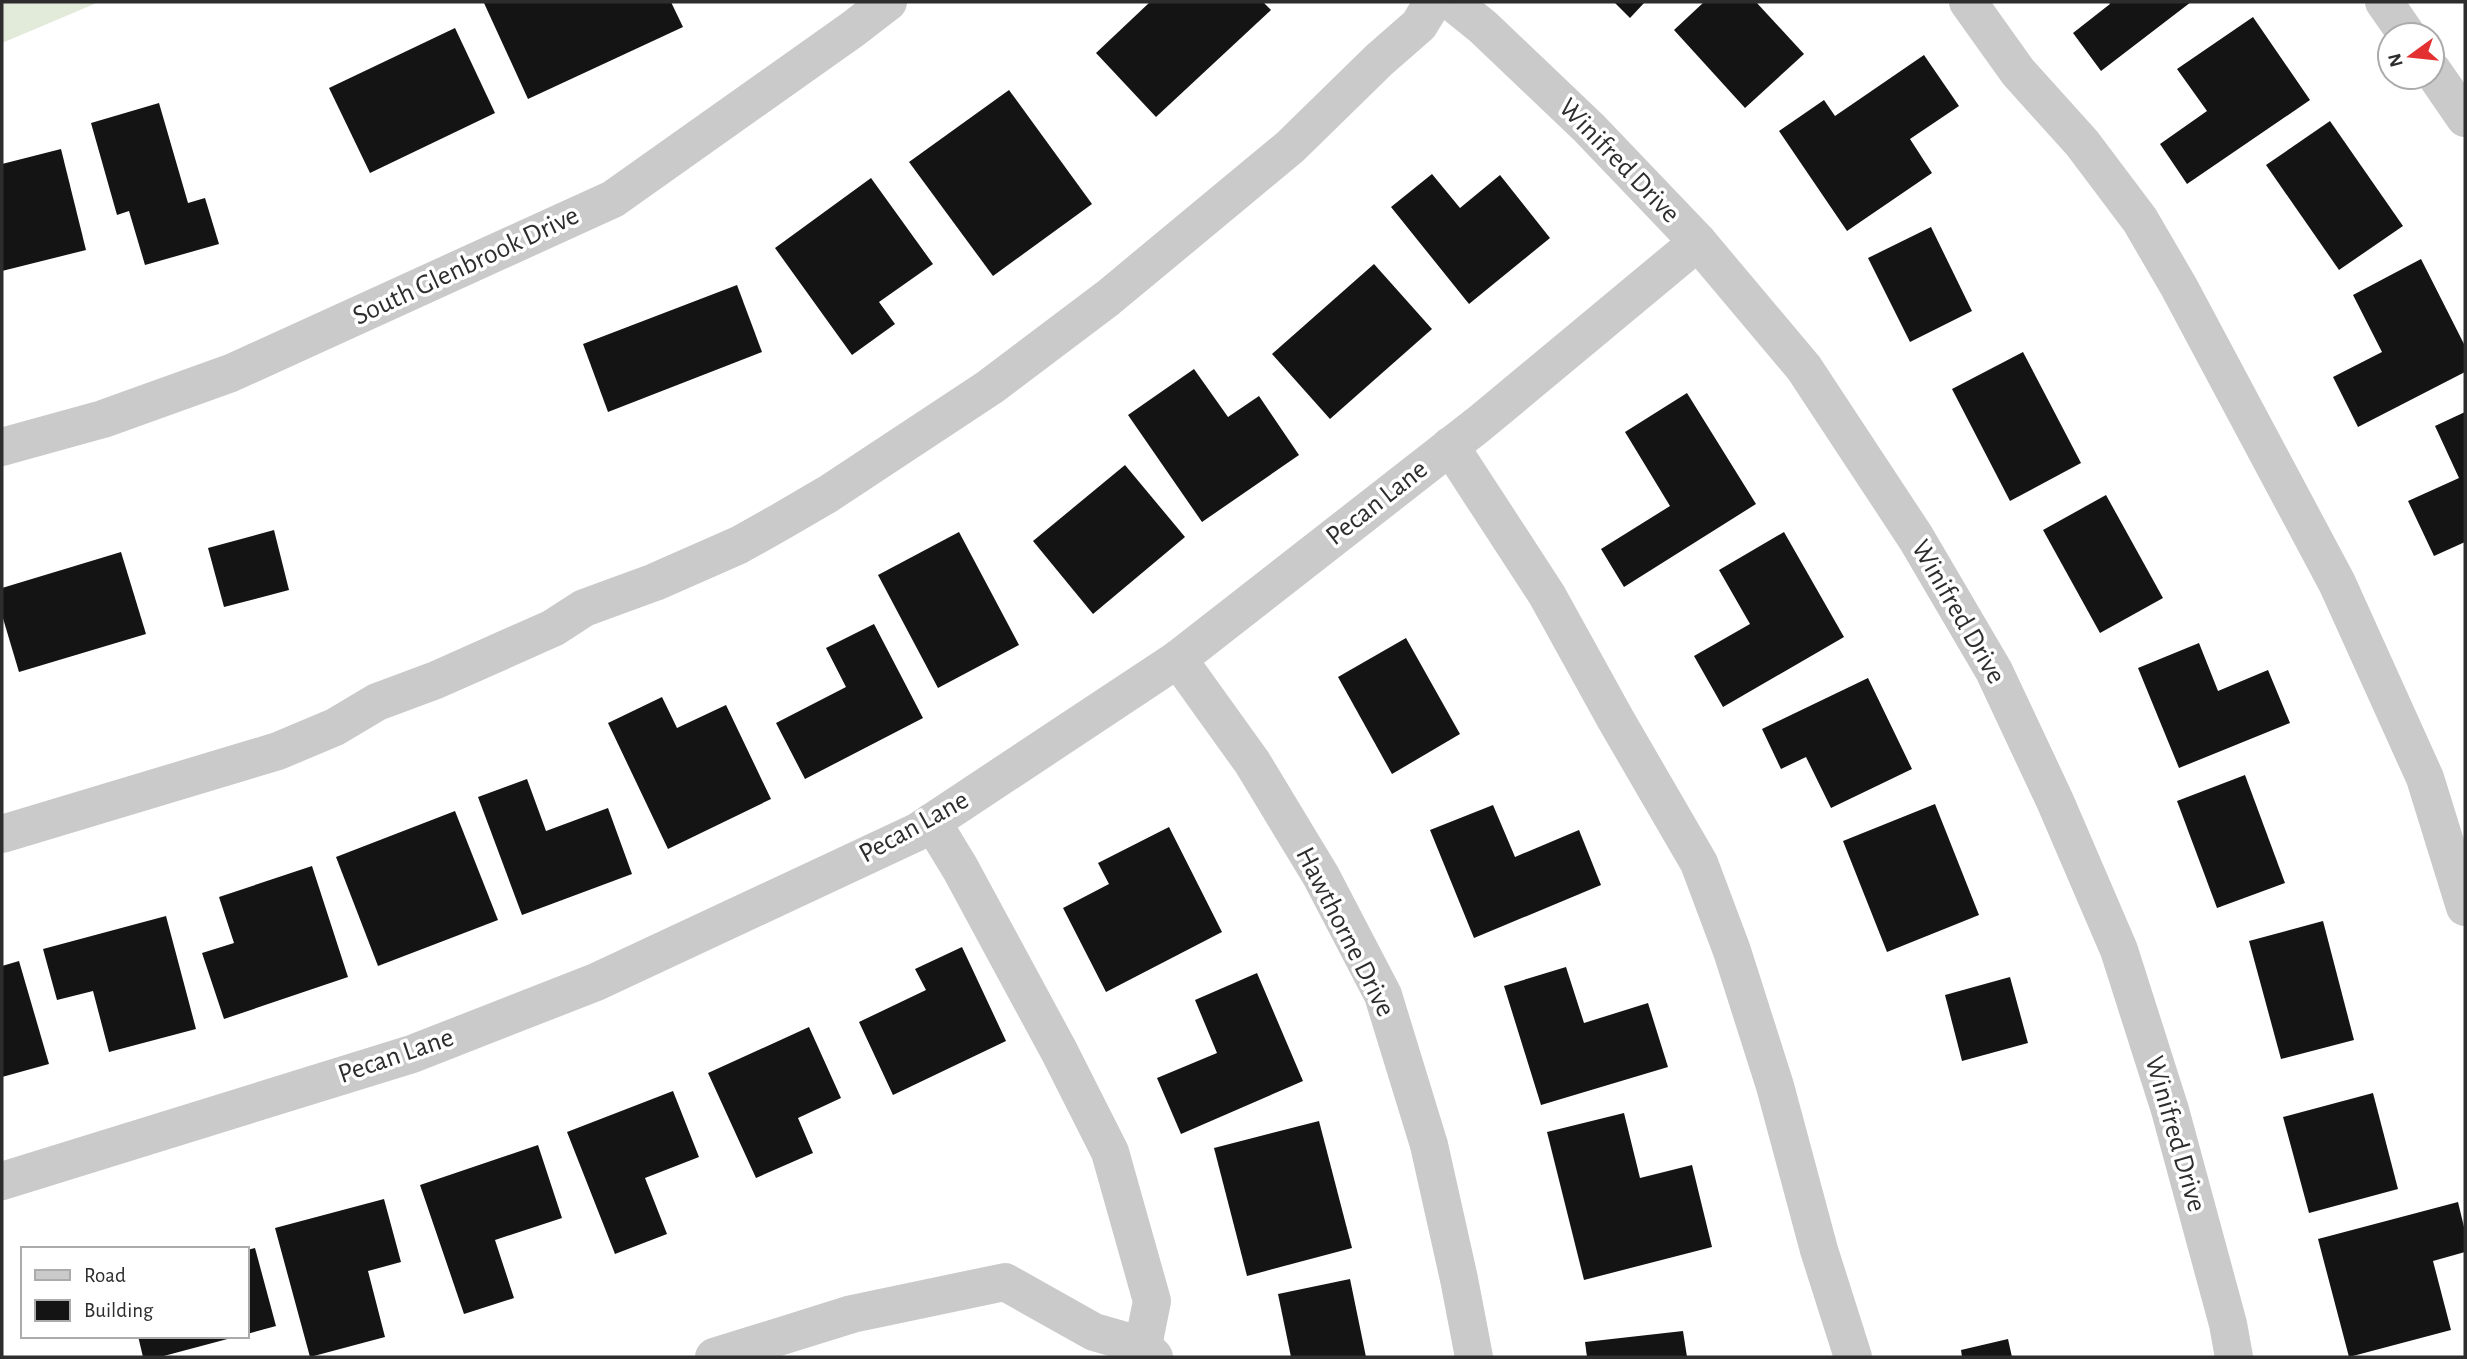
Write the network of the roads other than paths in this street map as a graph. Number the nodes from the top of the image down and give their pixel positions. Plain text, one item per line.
1 (888, 2) edge
2 (1433, 2) edge
3 (1452, 2) edge
4 (1968, 2) edge
5 (2384, 2) edge
6 (2397, 21) edge
7 (2446, 91) edge
8 (2465, 118) edge
9 (1698, 242) junction
10 (1450, 446) junction
11 (2, 447) edge
12 (1178, 659) junction
13 (932, 822) junction
14 (2, 834) edge
15 (2465, 906) edge
16 (2, 1181) edge
17 (1149, 1351) edge
18 (714, 1357) edge
19 (1474, 1357) edge
20 (1853, 1357) edge
21 (2234, 1357) edge

1 - 11 street, South Glenbrook Drive
2 - 14 street
3 - 9 street, Winifred Drive
4 - 15 street
5 - 6 street
7 - 8 street
9 - 10 street, Pecan Lane
9 - 21 street, Winifred Drive
10 - 12 street, Pecan Lane
10 - 20 street
12 - 13 street, Pecan Lane
12 - 19 street, Hawthorne Drive
13 - 16 street, Pecan Lane
13 - 17 street
17 - 18 street

